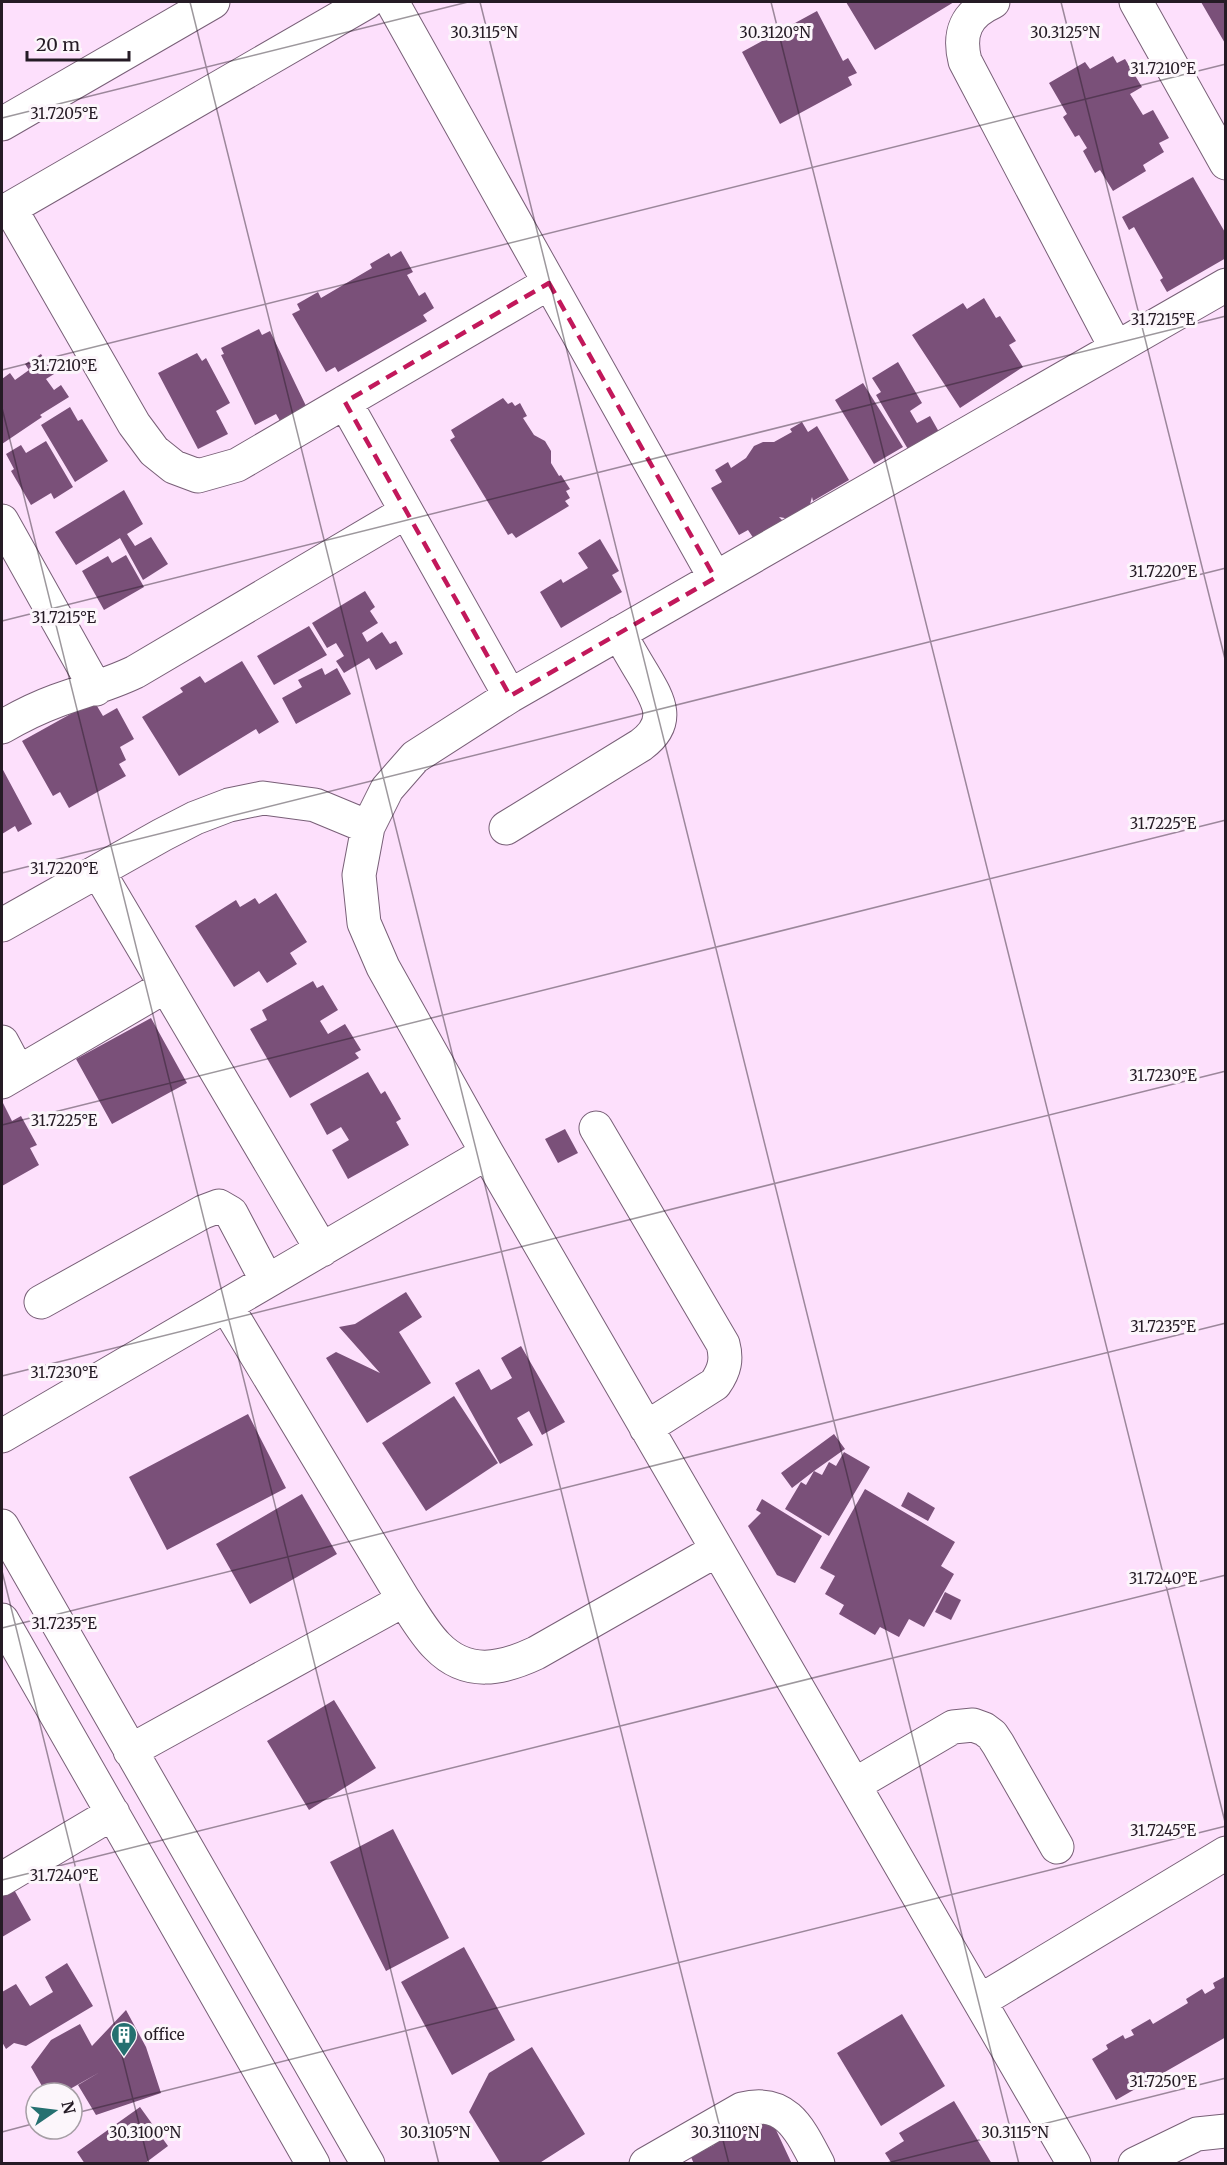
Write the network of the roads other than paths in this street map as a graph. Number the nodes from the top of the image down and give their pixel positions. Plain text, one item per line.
1 (213, 2) edge
2 (367, 2) edge
3 (392, 2) edge
4 (993, 2) edge
5 (1136, 2) edge
6 (2, 124) edge
7 (1226, 163) edge
8 (6, 210) edge
9 (549, 284) junction
10 (1226, 285) edge
11 (1116, 348) junction
12 (345, 402) junction
13 (406, 512) junction
14 (2, 521) edge
15 (715, 578) junction
16 (619, 633) junction
17 (96, 689) junction
18 (510, 696) junction
19 (2, 727) edge
20 (368, 827) junction
21 (506, 828) dead end
22 (98, 871) junction
23 (2, 925) edge
24 (166, 986) junction
25 (2, 1042) edge
26 (10, 1077) edge
27 (596, 1128) dead end
28 (487, 1153) junction
29 (322, 1250) junction
30 (267, 1281) junction
31 (41, 1302) dead end
32 (226, 1305) junction
33 (646, 1428) junction
34 (2, 1436) edge
35 (2, 1526) edge
36 (717, 1550) junction
37 (404, 1600) junction
38 (2, 1620) edge
39 (11, 1660) edge
40 (130, 1751) junction
41 (854, 1785) junction
42 (113, 1813) junction
43 (1057, 1847) dead end
44 (1224, 1856) edge
45 (2, 1879) edge
46 (980, 2001) junction
47 (1226, 2131) edge
48 (313, 2163) edge
49 (368, 2163) edge
50 (646, 2163) edge
51 (818, 2163) edge
52 (1074, 2163) edge
53 (1135, 2163) edge

1 - 6 street
2 - 8 street
3 - 9 street
4 - 11 street
5 - 7 street
8 - 12 street
9 - 12 street
9 - 15 street
10 - 11 street
11 - 15 street
12 - 13 street
13 - 17 street
13 - 18 street
14 - 17 street
15 - 16 street
16 - 18 street
16 - 21 street
17 - 19 street
18 - 20 street
20 - 22 street
20 - 28 street
22 - 23 street
22 - 24 street
24 - 26 street
24 - 29 street
25 - 26 street
27 - 33 street
28 - 29 street
28 - 33 street
29 - 30 street
30 - 31 street
30 - 32 street
32 - 34 street
32 - 37 street
33 - 36 street
35 - 40 street
36 - 37 street
36 - 41 street
37 - 40 street
38 - 39 street
39 - 42 street
40 - 49 street
41 - 43 street
41 - 46 street
42 - 45 street
42 - 48 street
44 - 46 street
46 - 52 street
47 - 53 street
50 - 51 street

